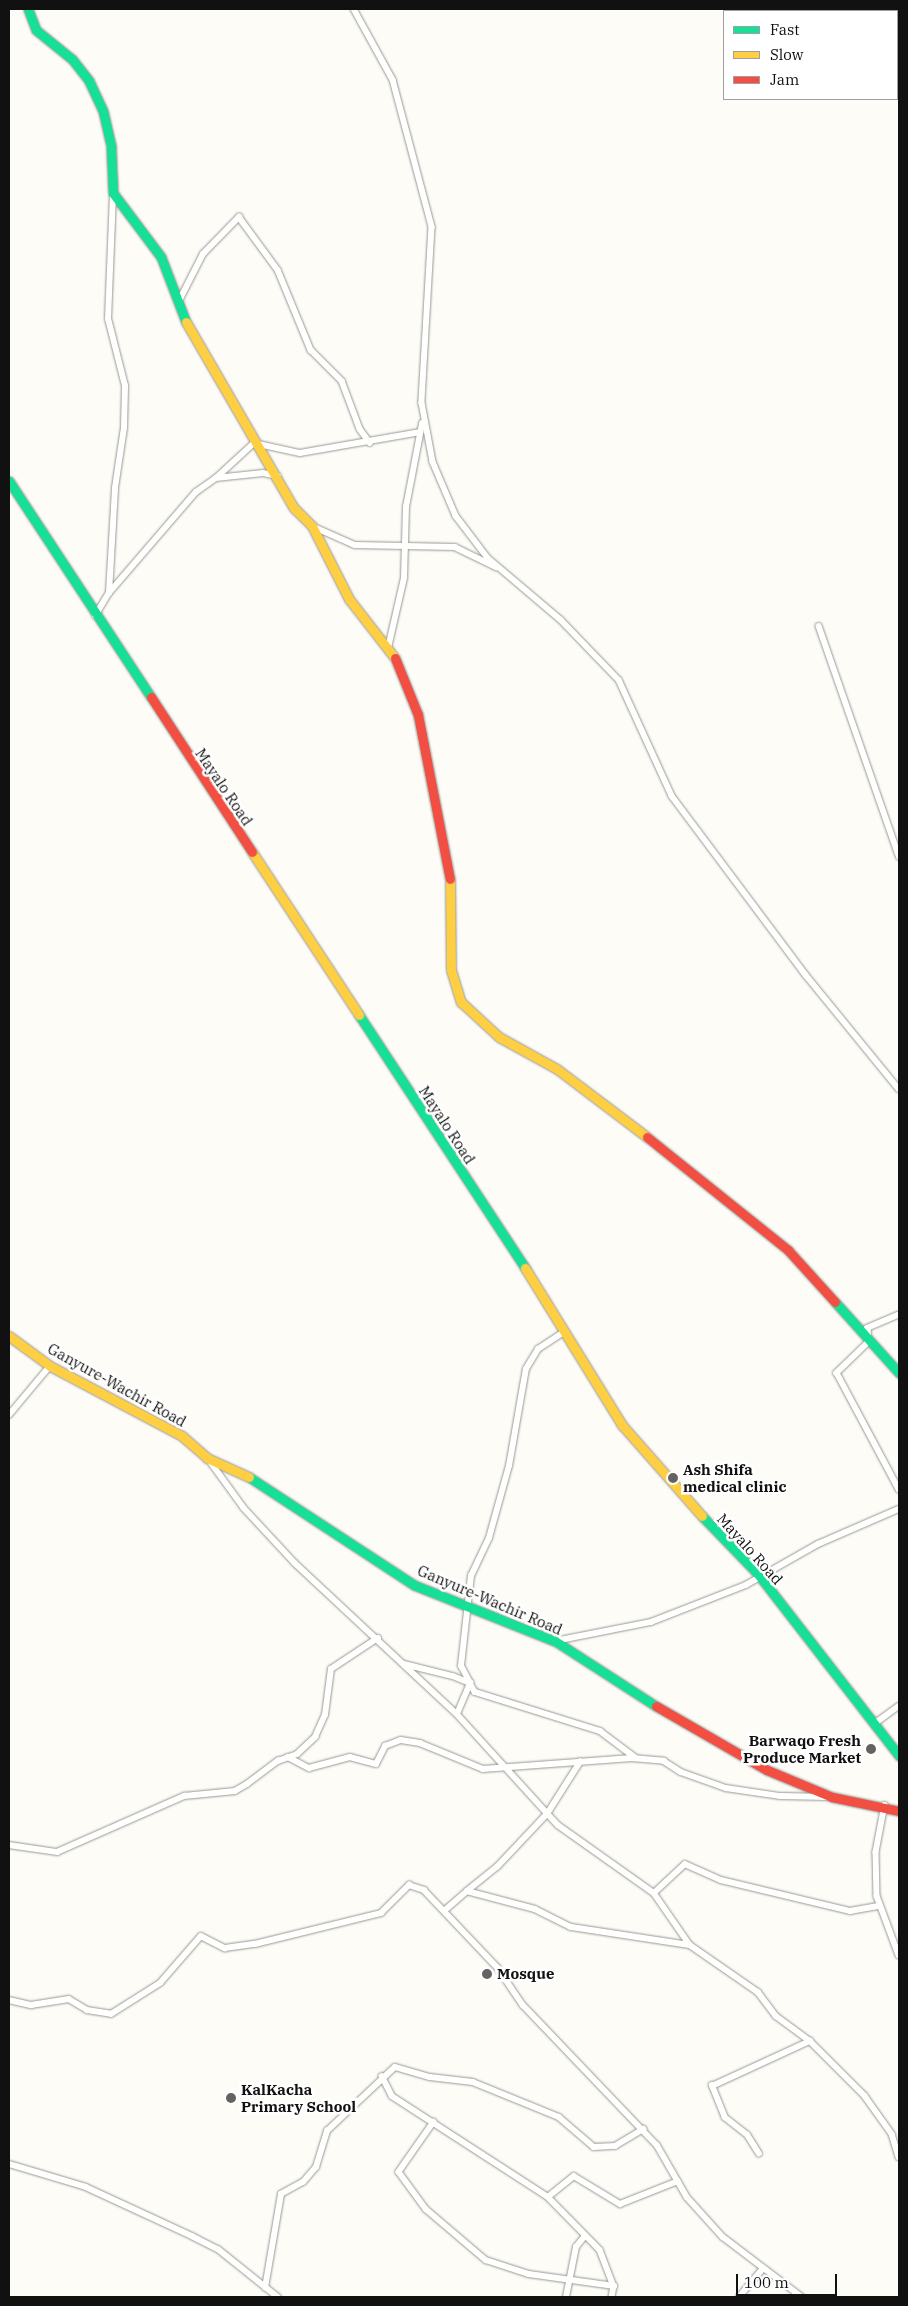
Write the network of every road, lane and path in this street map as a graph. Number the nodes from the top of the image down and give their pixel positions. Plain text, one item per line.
1 (28, 9) edge
2 (354, 9) edge
3 (113, 193) junction
4 (178, 303) junction
5 (423, 418) junction
6 (420, 432) junction
7 (370, 443) junction
8 (254, 444) junction
9 (278, 476) junction
10 (216, 478) junction
11 (9, 481) edge
12 (312, 526) junction
13 (408, 545) junction
14 (508, 573) junction
15 (109, 593) junction
16 (94, 618) junction
17 (819, 626) dead end
18 (388, 648) junction
19 (899, 856) edge
20 (899, 1088) edge
21 (899, 1315) edge
22 (563, 1332) junction
23 (9, 1336) edge
24 (869, 1342) junction
25 (50, 1366) junction
26 (899, 1373) edge
27 (9, 1415) edge
28 (207, 1458) junction
29 (899, 1490) edge
30 (899, 1509) edge
31 (758, 1574) junction
32 (466, 1606) junction
33 (378, 1638) junction
34 (555, 1641) junction
35 (404, 1664) junction
36 (470, 1683) junction
37 (899, 1706) edge
38 (457, 1714) junction
39 (874, 1724) junction
40 (899, 1754) edge
41 (288, 1757) junction
42 (636, 1758) junction
43 (580, 1762) junction
44 (504, 1766) junction
45 (832, 1797) junction
46 (885, 1805) junction
47 (899, 1811) edge
48 (547, 1814) junction
49 (9, 1845) edge
50 (467, 1891) junction
51 (654, 1893) junction
52 (878, 1906) junction
53 (444, 1911) junction
54 (690, 1945) junction
55 (899, 1955) edge
56 (9, 2000) edge
57 (810, 2042) junction
58 (382, 2076) junction
59 (434, 2122) junction
60 (643, 2129) junction
61 (899, 2130) edge
62 (892, 2134) junction
63 (759, 2154) dead end
64 (899, 2157) edge
65 (9, 2164) edge
66 (678, 2181) junction
67 (548, 2197) junction
68 (585, 2236) junction
69 (762, 2270) junction
70 (567, 2278) junction
71 (614, 2286) junction
72 (265, 2288) junction
73 (278, 2297) edge
74 (566, 2297) edge
75 (612, 2297) edge
76 (739, 2297) edge
77 (802, 2297) edge

1 - 3 street
2 - 5 street
3 - 4 street
3 - 15 street
4 - 7 street
4 - 8 street
5 - 6 street
5 - 14 street
6 - 7 street
6 - 13 street
7 - 8 street
8 - 9 street
8 - 10 street
9 - 10 street
9 - 12 street
10 - 15 street
11 - 16 street, Mayalo Road
12 - 13 street
12 - 18 street
13 - 14 street
13 - 18 street
14 - 20 street
15 - 16 street
16 - 22 street, Mayalo Road
17 - 19 street
18 - 24 street
21 - 24 street
22 - 31 street, Mayalo Road
22 - 32 street
23 - 25 street, Ganyure-Wachir Road
24 - 26 street
24 - 29 street
25 - 27 street
25 - 28 street, Ganyure-Wachir Road
28 - 32 street, Ganyure-Wachir Road
28 - 33 street
30 - 31 street
31 - 34 street
31 - 39 street, Mayalo Road
32 - 34 street, Ganyure-Wachir Road
32 - 36 street
33 - 35 street
33 - 41 street
34 - 45 street, Ganyure-Wachir Road
35 - 36 street
35 - 38 street
36 - 38 street
36 - 42 street
37 - 39 street
38 - 44 street
39 - 40 street, Mayalo Road
41 - 44 street
41 - 49 street
42 - 43 street
42 - 45 street
43 - 44 street
43 - 48 street
44 - 48 street
45 - 46 street, Ganyure-Wachir Road
46 - 47 street, Ganyure-Wachir Road
46 - 52 street
48 - 50 street
48 - 51 street
50 - 53 street
50 - 54 street
51 - 52 street
51 - 54 street
52 - 55 street
53 - 56 street
53 - 60 street
54 - 57 street
57 - 62 street
57 - 63 street
58 - 59 street
58 - 60 street
58 - 72 street
59 - 67 street
59 - 70 street
60 - 66 street
61 - 62 street
62 - 64 street
65 - 72 street
66 - 67 street
66 - 69 street
67 - 68 street
68 - 70 street
68 - 71 street
69 - 76 street
69 - 77 street
70 - 71 street
70 - 74 street
71 - 75 street
72 - 73 street

